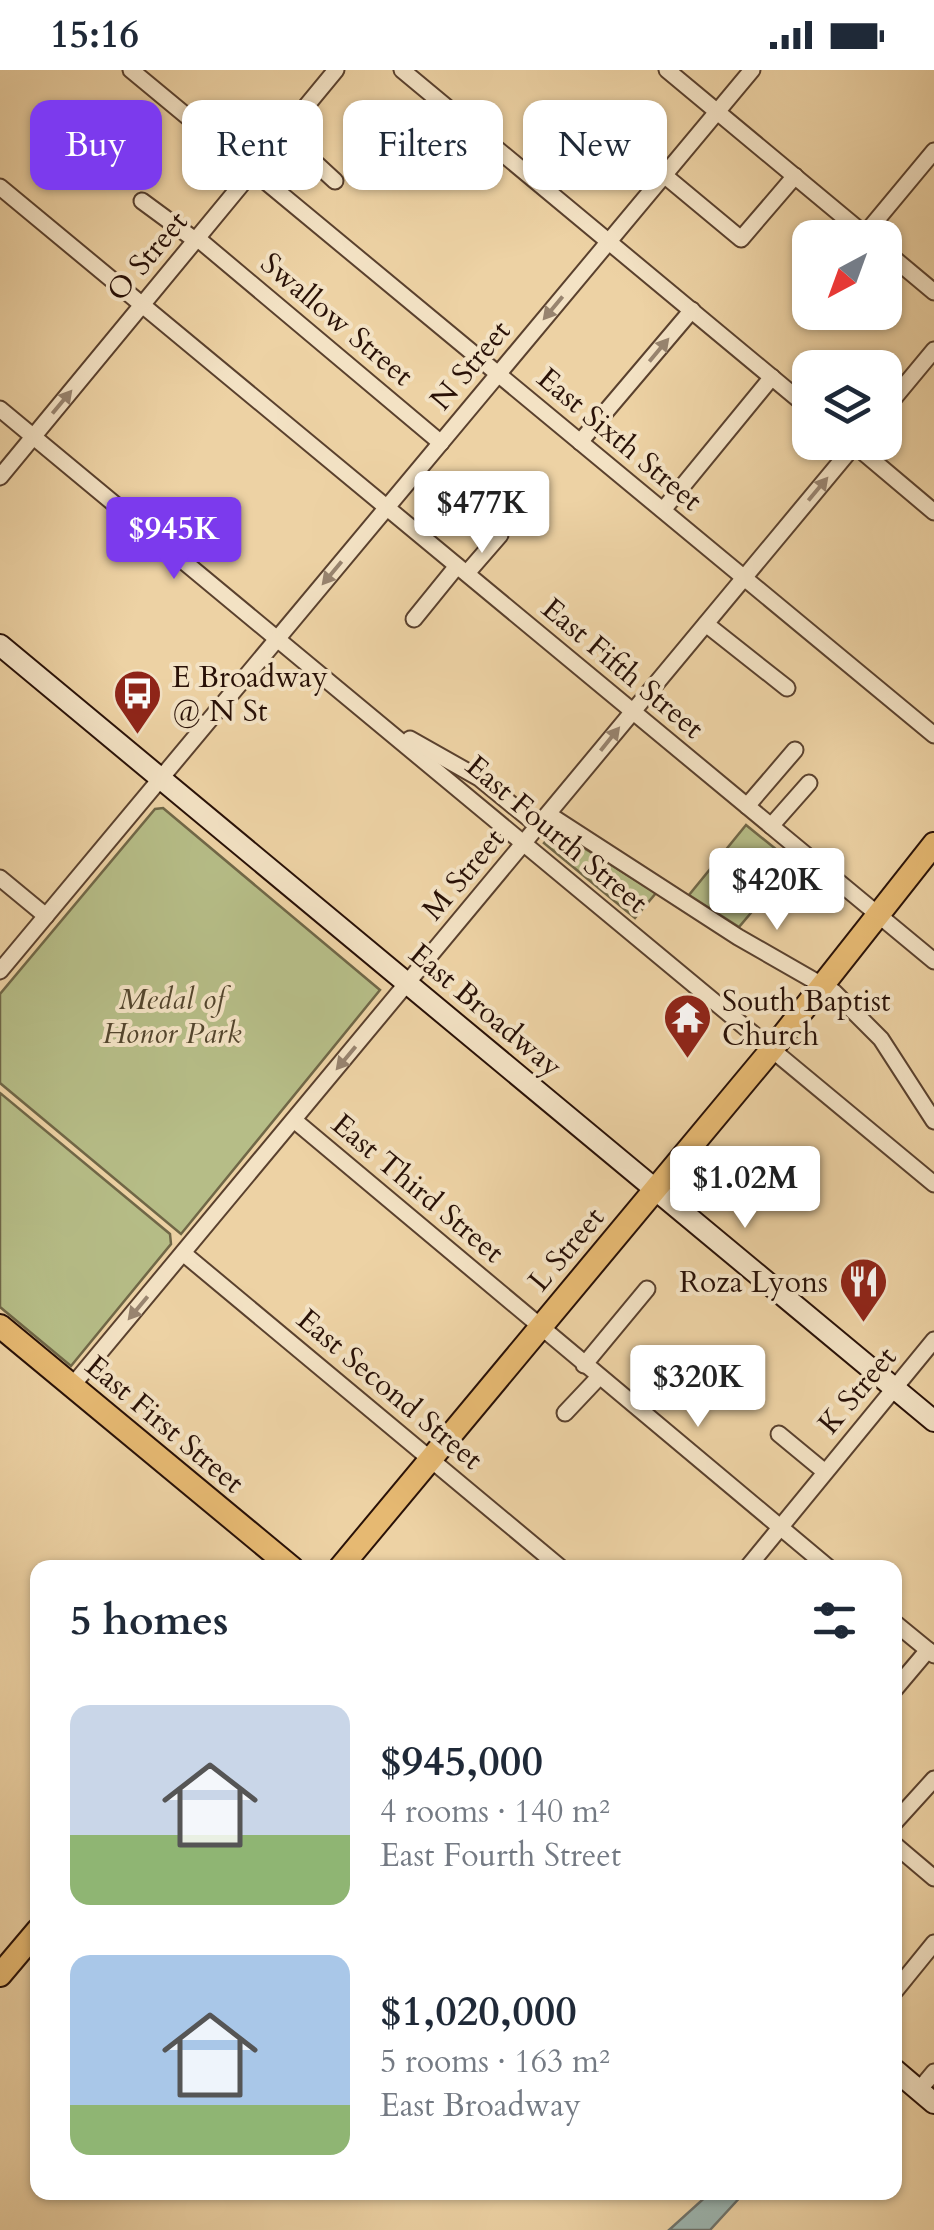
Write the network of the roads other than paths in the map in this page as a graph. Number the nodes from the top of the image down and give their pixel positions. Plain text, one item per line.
1 (132, 70) edge
2 (336, 70) edge
3 (402, 70) edge
4 (666, 70) edge
5 (752, 70) edge
6 (312, 100) edge
7 (717, 111) junction
8 (182, 112) edge
9 (934, 151) edge
10 (323, 169) edge
11 (667, 171) edge
12 (795, 176) junction
13 (667, 178) edge
14 (335, 180) dead end
15 (0, 187) edge
16 (237, 190) edge
17 (276, 190) edge
18 (652, 190) edge
19 (142, 200) dead end
20 (848, 220) edge
21 (880, 220) edge
22 (196, 239) junction
23 (609, 242) junction
24 (902, 265) edge
25 (934, 292) edge
26 (142, 304) junction
27 (692, 310) junction
28 (934, 350) edge
29 (498, 374) junction
30 (772, 378) junction
31 (902, 389) edge
32 (792, 394) edge
33 (0, 409) edge
34 (34, 436) junction
35 (580, 442) junction
36 (441, 443) junction
37 (841, 460) edge
38 (873, 460) edge
39 (0, 477) edge
40 (387, 507) junction
41 (663, 510) junction
42 (934, 512) edge
43 (500, 536) dead end
44 (462, 570) junction
45 (744, 578) junction
46 (414, 619) dead end
47 (706, 624) junction
48 (278, 638) junction
49 (0, 645) edge
50 (787, 688) dead end
51 (633, 711) junction
52 (376, 720) junction
53 (934, 735) edge
54 (795, 750) dead end
55 (161, 778) junction
56 (808, 783) dead end
57 (747, 806) junction
58 (543, 820) junction
59 (771, 826) junction
60 (524, 843) junction
61 (934, 844) edge
62 (0, 878) edge
63 (877, 914) junction
64 (46, 916) junction
65 (934, 961) edge
66 (0, 971) edge
67 (820, 982) junction
68 (408, 983) junction
69 (772, 1048) junction
70 (294, 1120) junction
71 (934, 1121) edge
72 (934, 1184) edge
73 (655, 1190) junction
74 (183, 1253) junction
75 (647, 1289) dead end
76 (0, 1326) edge
77 (539, 1327) junction
78 (934, 1340) edge
79 (584, 1364) junction
80 (599, 1377) junction
81 (72, 1386) junction
82 (895, 1388) junction
83 (566, 1413) dead end
84 (934, 1421) edge
85 (779, 1434) dead end
86 (430, 1458) junction
87 (825, 1472) junction
88 (780, 1527) junction
89 (282, 1560) edge
90 (347, 1560) edge
91 (551, 1560) edge
92 (753, 1560) edge
93 (814, 1560) edge
94 (902, 1629) edge
95 (931, 1652) edge
96 (902, 1682) edge
97 (934, 1778) edge
98 (902, 1814) edge
99 (902, 1851) edge
100 (934, 1878) edge
101 (30, 1939) edge
102 (934, 1944) edge
103 (0, 1975) edge
104 (902, 1983) edge
105 (934, 2072) edge
106 (902, 2076) edge
107 (926, 2097) edge

1 - 8 street, East Sixth Street
2 - 6 street, O Street
3 - 23 street
4 - 7 street
5 - 7 street, N Street
7 - 11 street, N Street
7 - 12 street
9 - 21 street
10 - 14 street
12 - 13 street
12 - 20 street
15 - 26 street, East Fifth Street
16 - 22 street, O Street
17 - 29 street, East Sixth Street
18 - 23 street, N Street
19 - 22 street, Swallow Street
22 - 26 street, O Street
22 - 36 street, Swallow Street
23 - 27 street
23 -> 29 street, N Street
24 - 25 street
34 -> 26 street, O Street
26 - 40 street, East Fifth Street
27 - 30 street
35 -> 27 street
28 - 31 street
29 - 35 street, East Sixth Street
29 - 36 street, N Street
30 - 32 street
30 - 41 street
33 - 34 street, East Fourth Street
34 - 39 street, O Street
34 - 48 street, East Fourth Street
35 - 41 street, East Sixth Street
36 - 40 street, N Street
45 -> 37 street, M Street
38 - 42 street
40 - 44 street, East Fifth Street
40 -> 48 street, N Street
41 - 45 street, East Sixth Street
43 - 44 street
44 - 46 street
44 - 51 street, East Fifth Street
45 - 47 street, M Street
45 - 53 street, East Sixth Street
47 - 50 street
47 - 51 street, M Street
48 - 52 street, East Fourth Street
48 - 55 street, N Street
49 - 55 main road, East Broadway
51 - 57 street, East Fifth Street
58 -> 51 street, M Street
52 - 58 street, East Fourth Street
52 - 60 street, East Fourth Street
54 - 57 street
55 - 64 street, N Street
55 - 68 main road, East Broadway
56 - 59 street
57 - 59 street, East Fifth Street
58 - 60 street, M Street
58 - 67 street, East Fourth Street
59 - 63 street, East Fifth Street
60 - 68 street, M Street
60 - 69 street, East Fourth Street
61 - 63 main road, L Street
62 - 64 street
63 - 65 street, East Fifth Street
63 - 67 main road, L Street
64 - 66 street, N Street
67 - 69 main road, L Street
67 - 71 street, East Fourth Street
68 -> 70 street, M Street
68 - 73 main road, East Broadway
69 - 72 street, East Fourth Street
69 - 73 main road, L Street
70 - 74 street, M Street
70 - 77 street, East Third Street
73 - 77 main road, L Street
73 - 82 main road, East Broadway
74 -> 81 street, M Street
74 - 86 street, East Second Street
75 - 79 street
76 - 81 main road, East First Street
77 - 79 street, East Third Street
77 - 86 main road, L Street
78 - 82 street, K Street
79 - 80 street, East Third Street
80 - 83 street
80 - 88 street, East Third Street
81 - 89 main road, East First Street
82 - 84 main road, East Broadway
82 - 87 street, K Street
85 - 87 street
86 - 90 main road, L Street
86 - 91 street, East Second Street
87 - 88 street, K Street
88 - 92 street, K Street
88 - 93 street, East Third Street
94 - 95 street
95 - 96 street
97 - 98 street
99 - 100 street
101 - 103 main road
102 - 104 street
105 - 107 street
106 - 107 main road

